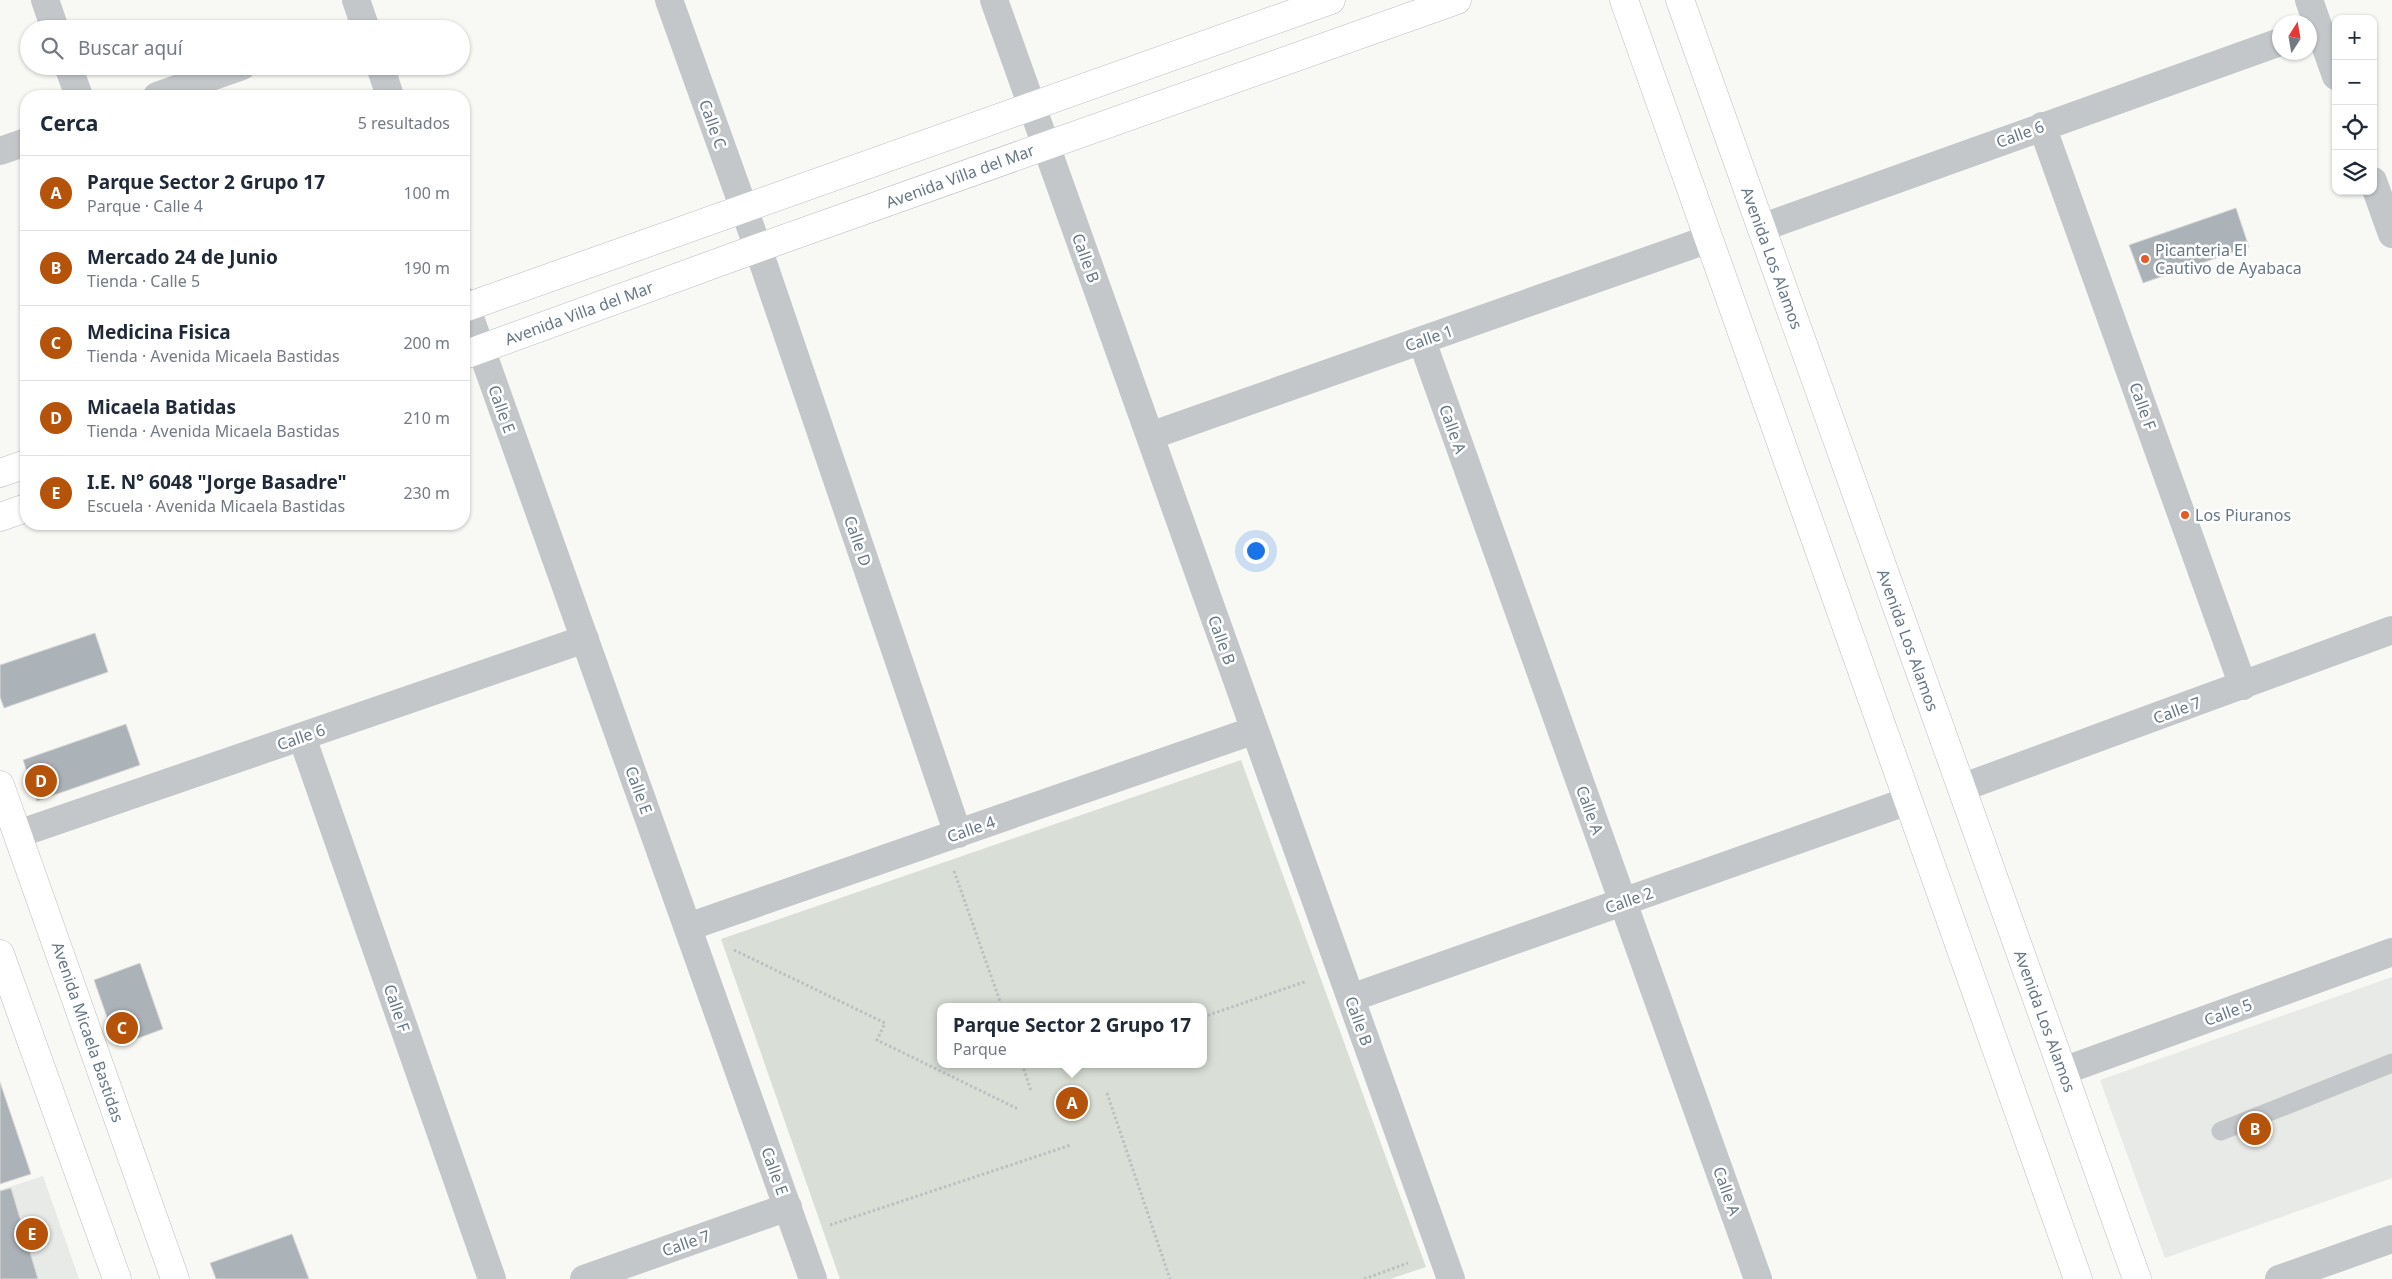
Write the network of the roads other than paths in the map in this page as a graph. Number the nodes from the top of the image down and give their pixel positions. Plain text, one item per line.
1 (44, 0) edge
2 (669, 0) edge
3 (994, 0) edge
4 (1331, 0) edge
5 (1457, 0) edge
6 (1624, 0) edge
7 (1680, 0) edge
8 (2309, 0) edge
9 (2312, 15) edge
10 (52, 20) edge
11 (2317, 35) edge
12 (2272, 45) edge
13 (2332, 67) edge
14 (71, 75) edge
15 (216, 75) edge
16 (383, 75) edge
17 (77, 90) edge
18 (173, 90) edge
19 (388, 90) edge
20 (1032, 106) junction
21 (2042, 126) junction
22 (20, 144) edge
23 (1046, 146) junction
24 (0, 151) edge
25 (2377, 192) edge
26 (744, 209) junction
27 (1761, 228) junction
28 (2392, 234) edge
29 (1709, 239) junction
30 (758, 248) junction
31 (470, 304) edge
32 (1422, 340) junction
33 (472, 352) edge
34 (1150, 436) junction
35 (20, 466) edge
36 (0, 473) edge
37 (20, 510) edge
38 (0, 517) edge
39 (2392, 630) edge
40 (584, 639) junction
41 (2243, 686) junction
42 (1255, 730) junction
43 (302, 736) junction
44 (0, 785) edge
45 (1961, 788) junction
46 (1908, 801) junction
47 (18, 834) junction
48 (950, 836) junction
49 (1623, 902) junction
50 (688, 927) junction
51 (2392, 952) edge
52 (0, 954) edge
53 (1351, 998) junction
54 (2392, 1063) edge
55 (2063, 1071) junction
56 (2221, 1131) dead end
57 (788, 1207) junction
58 (2392, 1239) edge
59 (117, 1279) edge
60 (175, 1279) edge
61 (492, 1279) edge
62 (584, 1279) edge
63 (813, 1279) edge
64 (1452, 1279) edge
65 (1758, 1279) edge
66 (2078, 1279) edge
67 (2137, 1279) edge
68 (2279, 1279) edge

1 - 10 street
2 - 26 street, Calle C
3 - 20 street, Calle B
4 - 20 street
5 - 23 street, Avenida Villa del Mar
6 - 29 street
7 - 27 street, Avenida Los Alamos
8 - 9 street
11 - 13 street
12 - 21 street, Calle 6
14 - 17 street
15 - 18 street
16 - 19 street
20 - 23 street, Calle B
20 - 26 street
21 - 27 street, Calle 6
21 - 41 street, Calle F
22 - 24 street
23 - 30 street, Avenida Villa del Mar
23 - 34 street, Calle B
25 - 28 street
26 - 30 street, Calle C
26 - 31 street
27 - 45 street, Avenida Los Alamos
29 - 32 street, Calle 1
29 - 46 street
30 - 33 street, Avenida Villa del Mar
30 - 48 street, Calle D
32 - 34 street, Calle 1
32 - 49 street, Calle A
33 - 40 street, Calle E
34 - 42 street, Calle B
35 - 36 street
37 - 38 street
39 - 41 street, Calle 7
40 - 43 street, Calle 6
40 - 50 street, Calle E
41 - 45 street, Calle 7
42 - 48 street, Calle 4
42 - 53 street, Calle B
43 - 47 street, Calle 6
43 - 61 street, Calle F
44 - 47 street, Avenida Micaela Bastidas
45 - 55 street, Avenida Los Alamos
46 - 49 street, Calle 2
46 - 66 street
47 - 60 street, Avenida Micaela Bastidas
48 - 50 street, Calle 4
49 - 53 street, Calle 2
49 - 65 street, Calle A
50 - 57 street, Calle E
51 - 55 street, Calle 5
52 - 59 street
53 - 64 street, Calle B
54 - 56 lane
55 - 67 street, Avenida Los Alamos
57 - 62 street, Calle 7
57 - 63 street, Calle E
58 - 68 street

